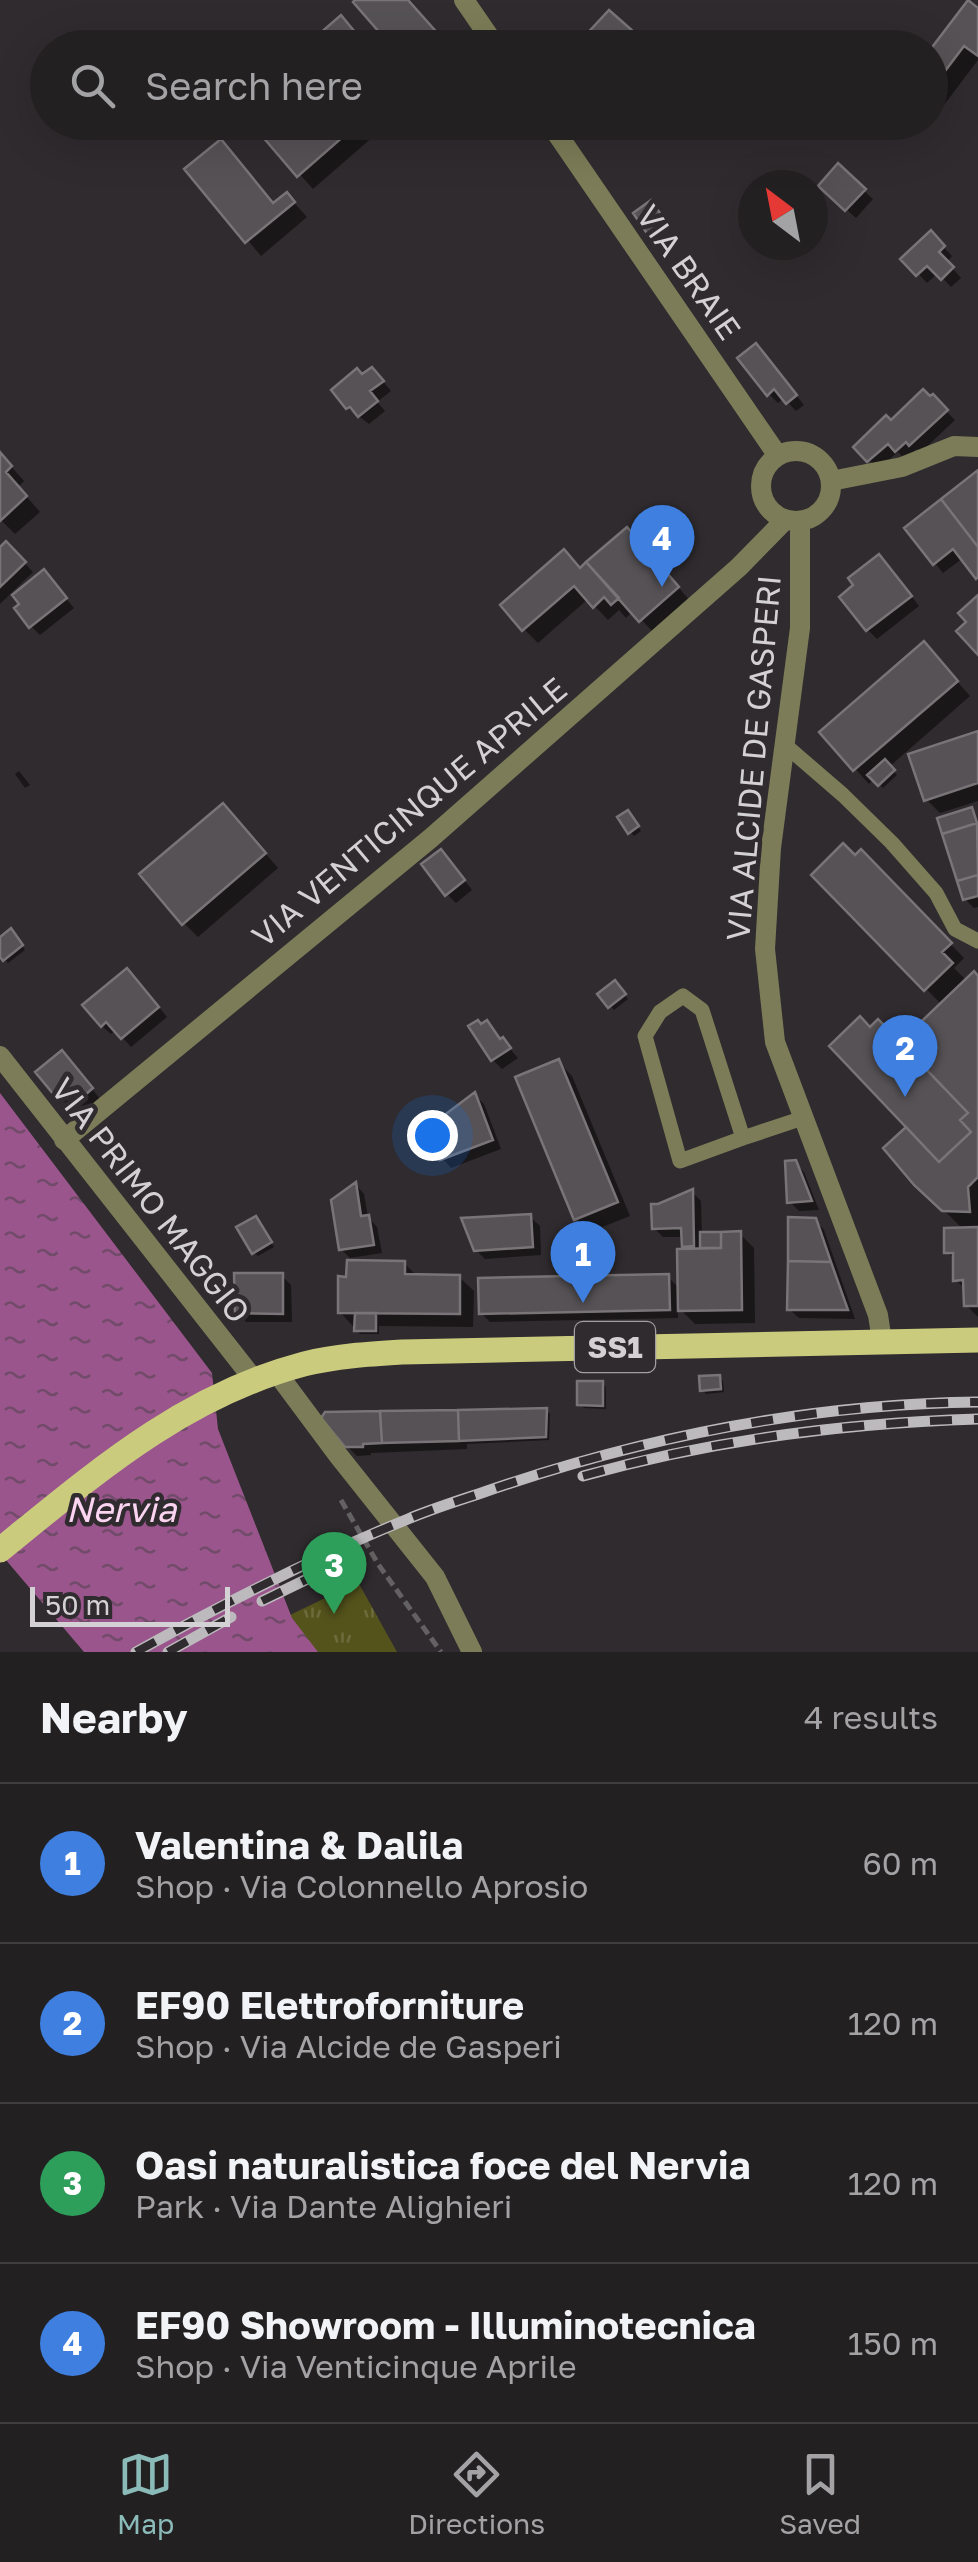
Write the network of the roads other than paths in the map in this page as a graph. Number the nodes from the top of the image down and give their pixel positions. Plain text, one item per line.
1 (472, 3) edge
2 (487, 30) edge
3 (561, 140) edge
4 (978, 447) edge
5 (778, 456) junction
6 (831, 482) junction
7 (792, 521) junction
8 (785, 745) junction
9 (978, 941) edge
10 (0, 1056) edge
11 (804, 1118) junction
12 (743, 1138) junction
13 (64, 1140) junction
14 (978, 1340) edge
15 (882, 1341) junction
16 (258, 1380) junction
17 (0, 1550) edge
18 (472, 1652) edge

1 - 2 street
3 - 5 street, VIA BRAIE
4 - 6 street
5 - 6 street
5 - 7 street
6 - 7 street
7 - 8 street, VIA ALCIDE DE GASPERI
7 - 13 street, VIA VENTICINQUE APRILE
8 - 9 lane
8 - 11 street, VIA ALCIDE DE GASPERI
10 - 13 street, VIA PRIMO MAGGIO
11 - 12 lane
11 - 15 street, VIA ALCIDE DE GASPERI
12 - 12 lane
13 - 16 street, VIA PRIMO MAGGIO
14 - 15 main road, SS1
15 - 16 main road, SS1
16 - 17 main road, SS1
16 - 18 street, VIA PRIMO MAGGIO

